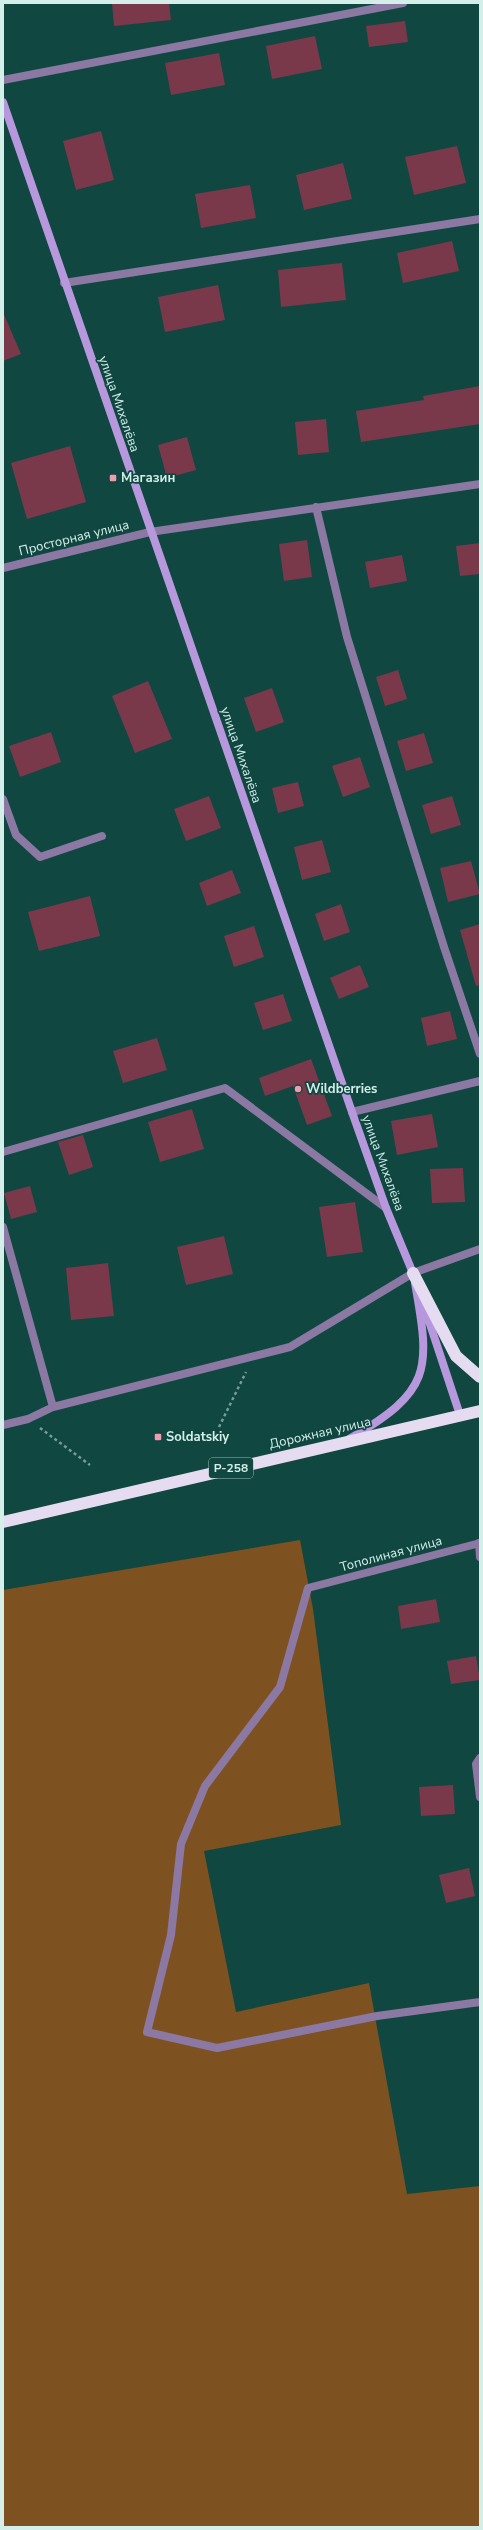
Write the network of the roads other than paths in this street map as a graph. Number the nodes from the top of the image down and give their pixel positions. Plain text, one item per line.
1 (403, 3) edge
2 (3, 80) edge
3 (3, 102) edge
4 (480, 219) edge
5 (64, 283) junction
6 (480, 484) edge
7 (316, 507) junction
8 (150, 532) junction
9 (3, 568) edge
10 (3, 799) edge
11 (102, 836) dead end
12 (480, 1054) edge
13 (480, 1081) edge
14 (352, 1112) junction
15 (3, 1152) edge
16 (386, 1208) junction
17 (3, 1227) edge
18 (480, 1249) edge
19 (413, 1273) junction
20 (480, 1377) edge
21 (53, 1407) junction
22 (480, 1411) edge
23 (460, 1415) junction
24 (3, 1425) edge
25 (344, 1442) junction
26 (3, 1522) edge
27 (479, 1543) edge
28 (480, 1557) edge
29 (479, 1762) edge
30 (480, 1796) edge
31 (480, 2002) edge

1 - 2 street
3 - 5 street, улица Михалёва
4 - 5 street
5 - 8 street, улица Михалёва
6 - 7 street, Просторная улица
7 - 8 street, Просторная улица
7 - 12 street
8 - 9 street, Просторная улица
8 - 14 street, улица Михалёва
10 - 11 street
13 - 14 street
14 - 16 street, улица Михалёва
15 - 16 street
16 - 19 street, улица Михалёва
17 - 21 street
18 - 19 street
19 - 20 highway
19 - 21 street
19 - 23 street, улица Михалёва
19 - 25 street
21 - 24 street
22 - 23 highway, Дорожная улица / Р-258
23 - 25 highway, Дорожная улица / Р-258
25 - 26 highway, Дорожная улица / Р-258
27 - 28 street
27 - 31 street, Тополиная улица
29 - 30 street

